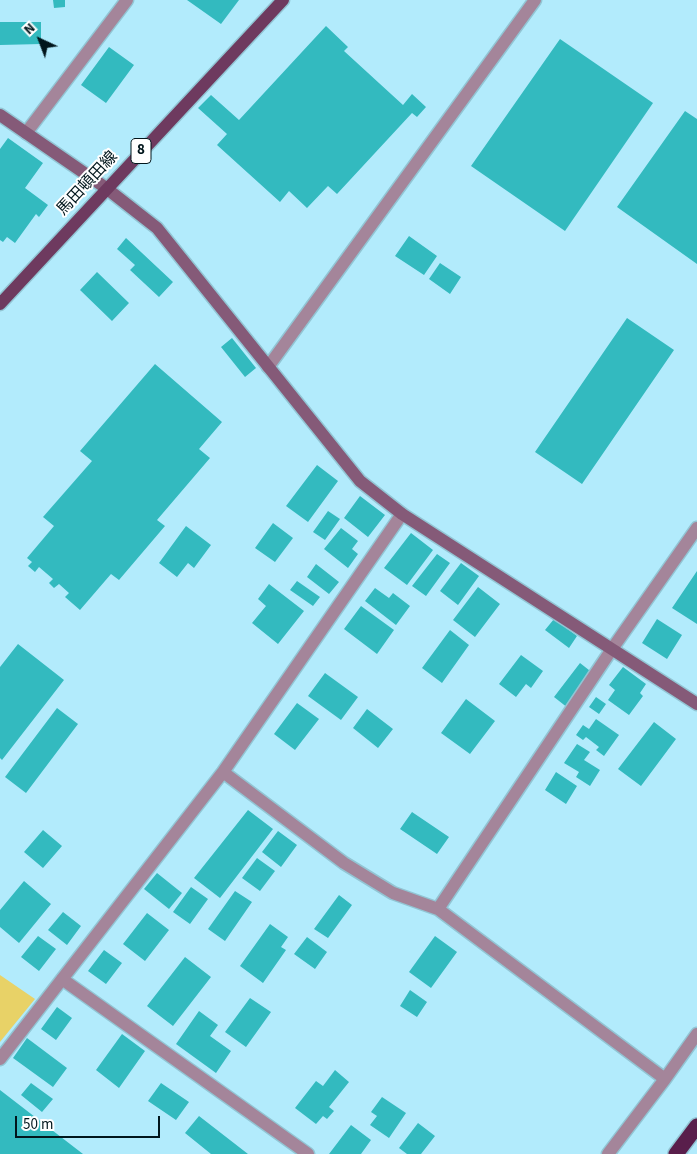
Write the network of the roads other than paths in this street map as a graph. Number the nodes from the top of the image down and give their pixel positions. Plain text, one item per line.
1 (127, 0) edge
2 (283, 0) edge
3 (535, 0) edge
4 (0, 115) edge
5 (26, 133) junction
6 (106, 188) junction
7 (0, 304) edge
8 (268, 368) junction
9 (402, 514) junction
10 (697, 528) edge
11 (612, 648) junction
12 (697, 704) edge
13 (222, 772) junction
14 (438, 909) junction
15 (62, 979) junction
16 (697, 1034) edge
17 (0, 1059) edge
18 (665, 1079) junction
19 (697, 1126) edge
20 (308, 1154) edge
21 (608, 1154) edge
22 (676, 1154) edge

1 - 5 street
2 - 6 main road, 馬田頓田線 / 8
3 - 8 street
4 - 5 street
5 - 6 street
6 - 7 main road, 馬田頓田線 / 8
6 - 8 street
8 - 9 street
9 - 11 street
9 - 13 street
10 - 11 street
11 - 12 street
11 - 14 street
13 - 14 street
13 - 15 street
14 - 18 street
15 - 17 street
15 - 20 street
16 - 18 street
18 - 21 street
19 - 22 highway

